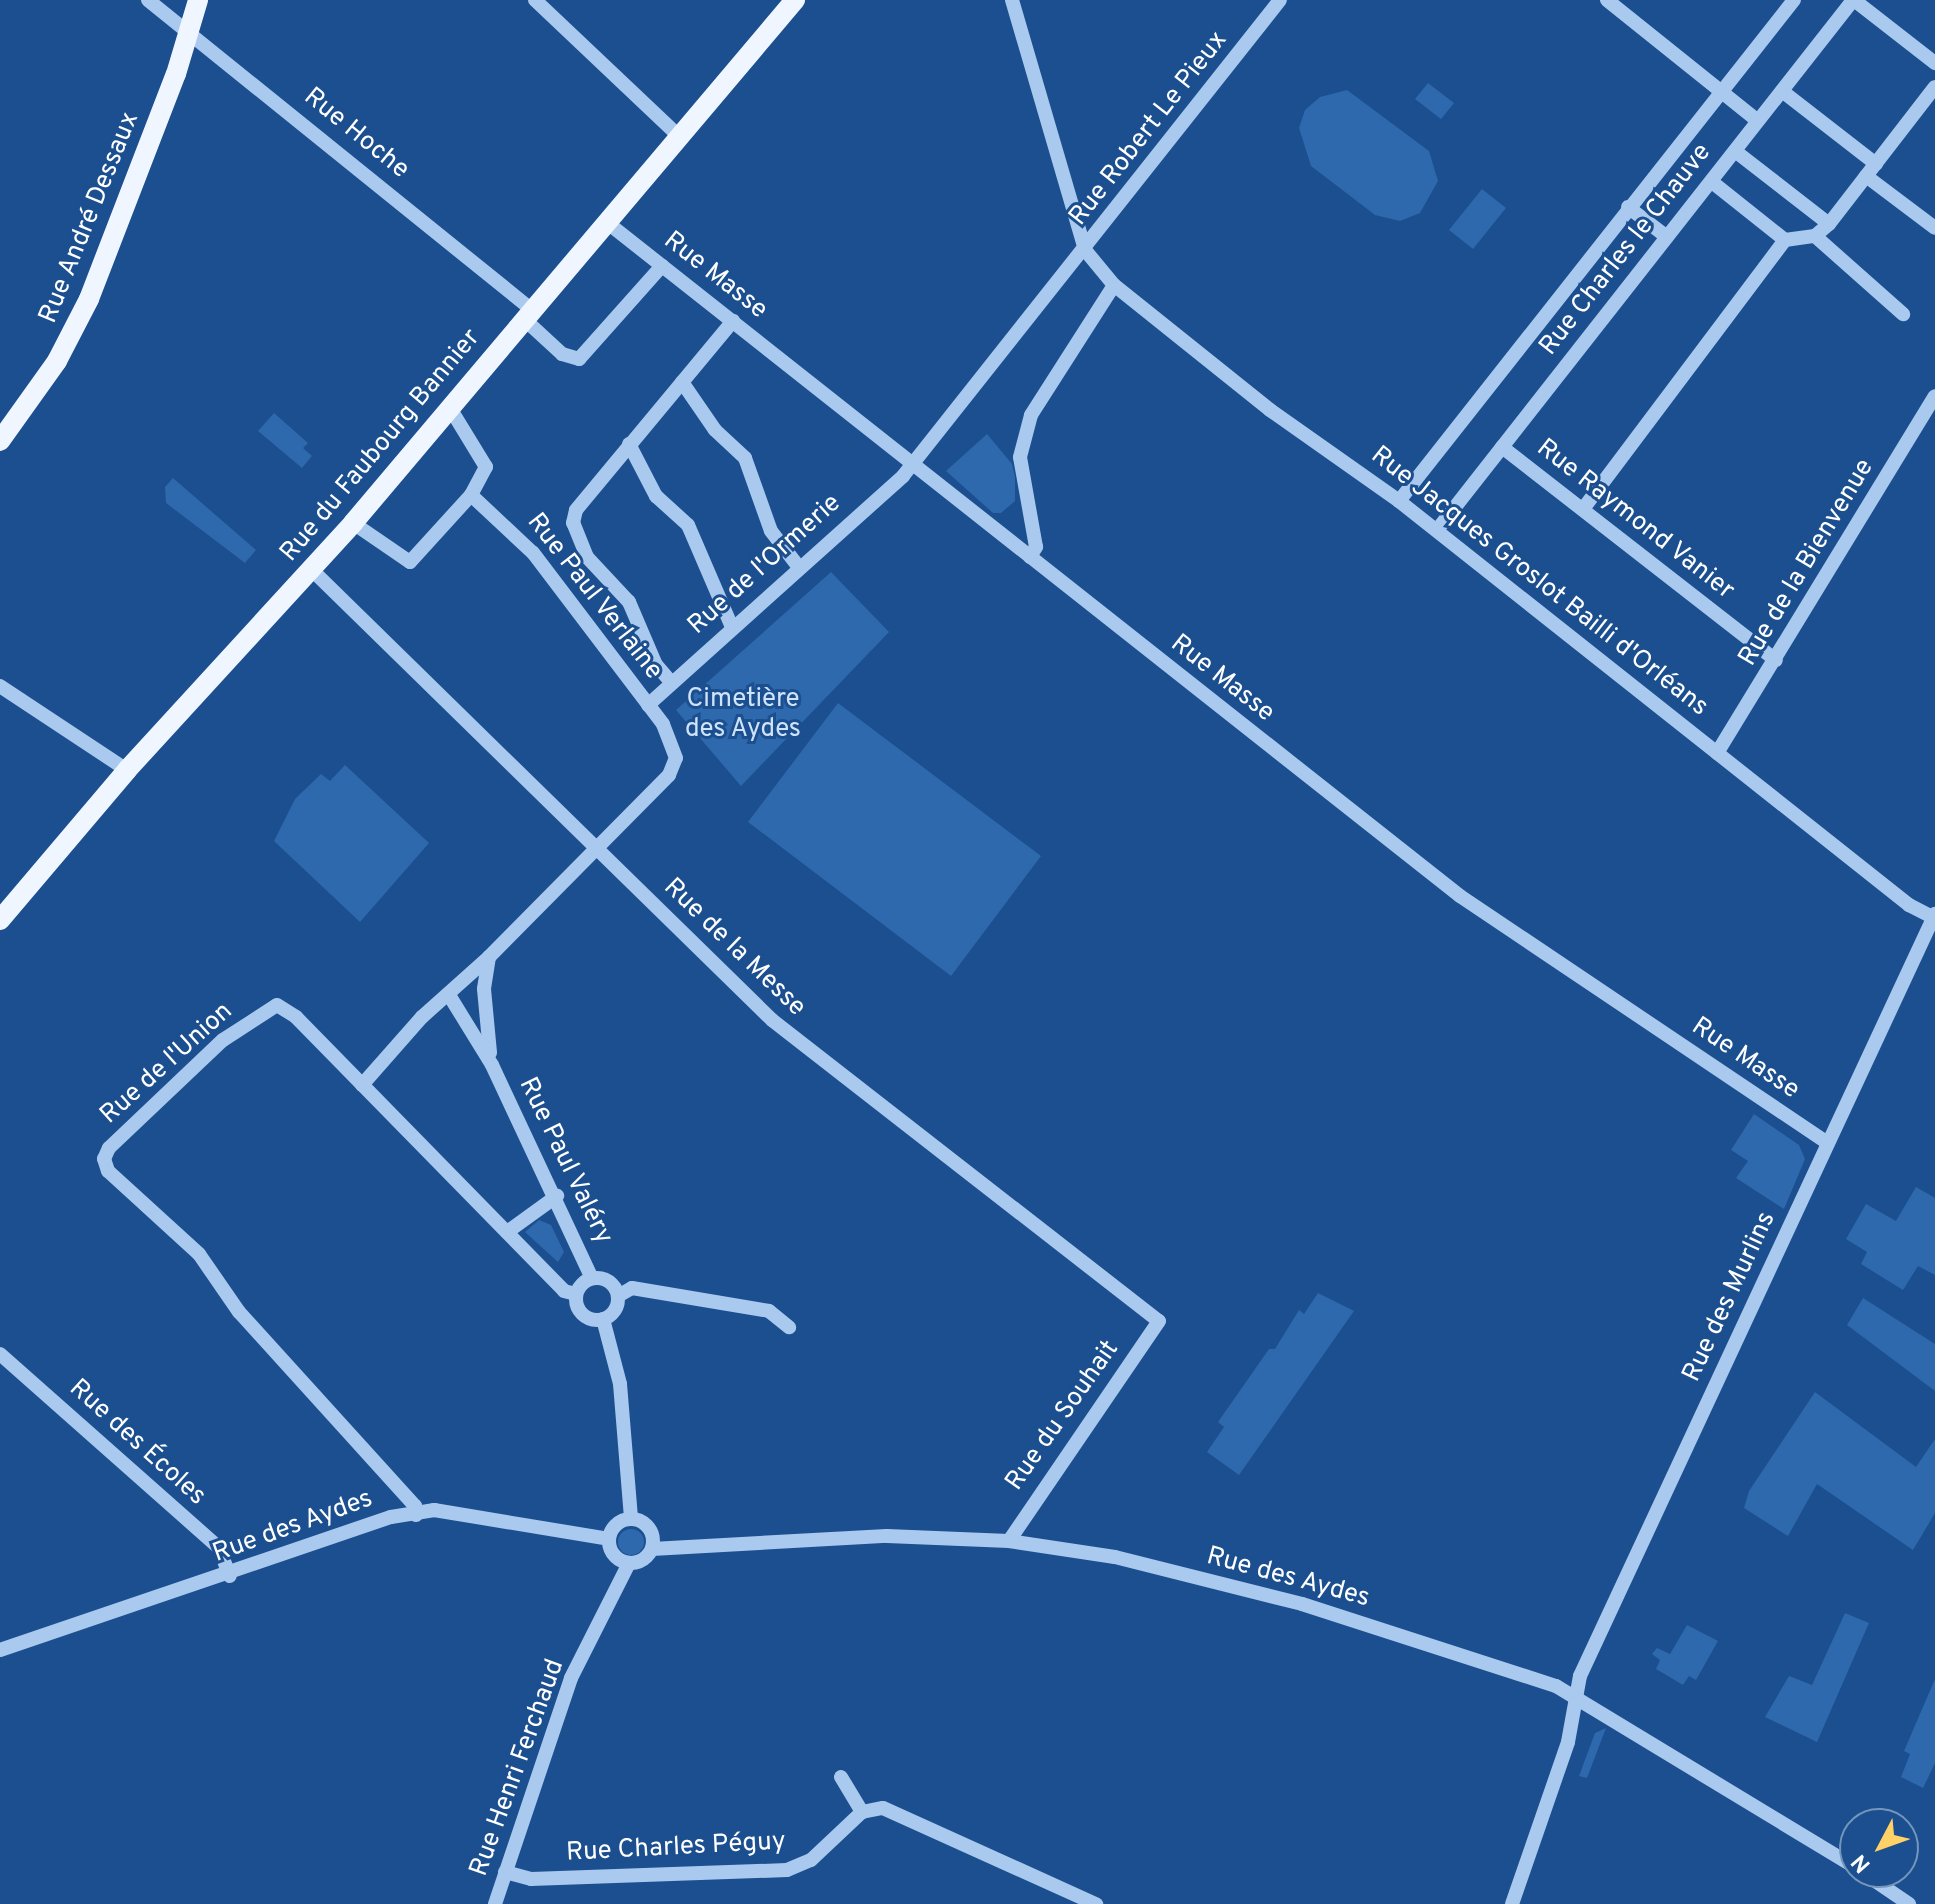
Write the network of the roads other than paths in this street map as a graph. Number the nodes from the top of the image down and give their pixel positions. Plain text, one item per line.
1 (148, 0) edge
2 (198, 0) edge
3 (535, 0) edge
4 (795, 0) edge
5 (1012, 0) edge
6 (1280, 0) edge
7 (1607, 0) edge
8 (1794, 0) edge
9 (1854, 0) edge
10 (189, 30) junction
11 (1935, 63) edge
12 (1935, 87) edge
13 (1719, 90) junction
14 (1782, 91) junction
15 (1758, 121) junction
16 (679, 136) junction
17 (1735, 151) junction
18 (1876, 164) junction
19 (1866, 176) junction
20 (1712, 182) junction
21 (1628, 207) junction
22 (609, 224) junction
23 (1829, 224) junction
24 (1935, 228) edge
25 (1815, 236) junction
26 (1667, 237) junction
27 (1785, 240) junction
28 (1085, 250) junction
29 (662, 266) junction
30 (1114, 285) junction
31 (527, 313) junction
32 (1903, 314) dead end
33 (733, 321) junction
34 (682, 382) junction
35 (1935, 396) edge
36 (450, 408) junction
37 (0, 441) edge
38 (629, 444) junction
39 (1502, 447) junction
40 (914, 462) junction
41 (471, 495) junction
42 (1399, 501) junction
43 (1583, 509) junction
44 (353, 523) junction
45 (1437, 530) junction
46 (1030, 557) junction
47 (798, 566) junction
48 (311, 569) junction
49 (732, 627) junction
50 (1776, 660) junction
51 (671, 682) junction
52 (0, 686) edge
53 (648, 705) junction
54 (1717, 753) junction
55 (127, 770) junction
56 (597, 849) junction
57 (1934, 916) edge
58 (0, 920) edge
59 (489, 957) junction
60 (449, 995) junction
61 (492, 1065) junction
62 (362, 1085) junction
63 (1827, 1143) junction
64 (557, 1196) junction
65 (507, 1232) junction
66 (592, 1278) junction
67 (575, 1294) junction
68 (618, 1296) junction
69 (603, 1319) junction
70 (1159, 1321) joint
71 (789, 1327) dead end
72 (0, 1354) edge
73 (416, 1515) junction
74 (631, 1519) junction
75 (609, 1539) junction
76 (1009, 1541) junction
77 (652, 1549) junction
78 (629, 1563) junction
79 (230, 1576) junction
80 (0, 1650) edge
81 (1576, 1702) junction
82 (841, 1777) dead end
83 (862, 1812) junction
84 (1839, 1858) edge
85 (505, 1872) junction
86 (1887, 1898) edge
87 (495, 1904) edge
88 (1096, 1904) edge
89 (1512, 1904) edge
90 (1909, 1904) edge

1 - 10 street, Rue Hoche
2 - 10 main road, Rue André Dessaux
3 - 16 street
4 - 16 main road, Rue du Faubourg Bannier
5 - 28 street
6 - 28 street, Rue Robert Le Pieux
7 - 13 street
8 - 13 street, Rue Charles le Chauve
9 - 11 street
9 - 14 street, Rue Charles le Chauve
10 - 31 street, Rue Hoche
10 - 37 main road, Rue André Dessaux
12 - 18 street
13 - 15 street
13 - 21 street, Rue Charles le Chauve
14 - 15 street, Rue Charles le Chauve
14 - 18 street
15 - 17 street, Rue Charles le Chauve
16 - 22 main road, Rue du Faubourg Bannier
17 - 20 street, Rue Charles le Chauve
17 - 23 street
18 - 19 street
19 - 23 street
19 - 24 street
20 - 26 street, Rue Charles le Chauve
20 - 27 street
21 - 26 street
21 - 42 street, Rue Charles le Chauve
22 - 29 street, Rue Masse
22 - 31 main road, Rue du Faubourg Bannier
23 - 25 street
25 - 27 street
25 - 32 street
26 - 39 street, Rue Charles le Chauve
27 - 43 street
28 - 30 street, Rue Jacques Groslot Bailli d'Orléans
28 - 40 street, Rue Robert Le Pieux
29 - 31 street, Rue Hoche
29 - 33 street, Rue Masse
30 - 42 street, Rue Jacques Groslot Bailli d'Orléans
30 - 46 street
31 - 36 main road, Rue du Faubourg Bannier
33 - 34 street
33 - 40 street, Rue Masse
34 - 38 street
34 - 47 street
35 - 50 street, Rue de la Bienvenue
36 - 41 street
36 - 44 main road, Rue du Faubourg Bannier
38 - 49 street
38 - 51 street
39 - 43 street, Rue Raymond Vanier
39 - 45 street, Rue Charles le Chauve
40 - 46 street, Rue Masse
40 - 47 street, Rue de l'Ormerie
41 - 44 street
41 - 53 street, Rue Paul Verlaine
42 - 45 street, Rue Jacques Groslot Bailli d'Orléans
43 - 50 street, Rue Raymond Vanier
44 - 48 main road, Rue du Faubourg Bannier
45 - 54 street, Rue Jacques Groslot Bailli d'Orléans
46 - 63 street, Rue Masse
47 - 49 street, Rue de l'Ormerie
48 - 55 main road, Rue du Faubourg Bannier
48 - 56 street, Rue de la Messe
49 - 51 street, Rue de l'Ormerie
50 - 54 street, Rue de la Bienvenue
51 - 53 street, Rue de l'Ormerie
52 - 55 street
53 - 56 street, Rue Paul Verlaine
54 - 57 street, Rue Jacques Groslot Bailli d'Orléans
55 - 58 main road, Rue du Faubourg Bannier
56 - 59 street
56 - 70 street, Rue de la Messe
57 - 63 street, Rue des Murlins
59 - 60 street
59 - 61 street, Rue Paul Valéry
60 - 61 street, Rue Paul Valéry
60 - 62 street
61 - 64 street, Rue Paul Valéry
62 - 65 street, Rue de l'Union
62 - 73 street, Rue de l'Union
63 - 81 street, Rue des Murlins
64 - 65 street
64 - 66 street, Rue Paul Valéry
65 - 67 street, Rue de l'Union
66 - 67 street
66 - 68 street
67 - 69 street
68 - 69 street
68 - 71 street
69 - 74 street
70 - 76 street, Rue du Souhait
72 - 79 street, Rue des Écoles
73 - 75 street, Rue des Aydes
73 - 79 street, Rue des Aydes
74 - 75 street
74 - 77 street
75 - 78 street
76 - 77 street, Rue des Aydes
76 - 81 street, Rue des Aydes
77 - 78 street
78 - 85 street, Rue Henri Ferchaud
79 - 80 street, Rue des Aydes
81 - 84 street, Rue des Aydes
81 - 89 street, Rue des Murlins
82 - 83 street
83 - 85 street, Rue Charles Péguy
83 - 88 street
85 - 87 street, Rue Henri Ferchaud
86 - 90 street

